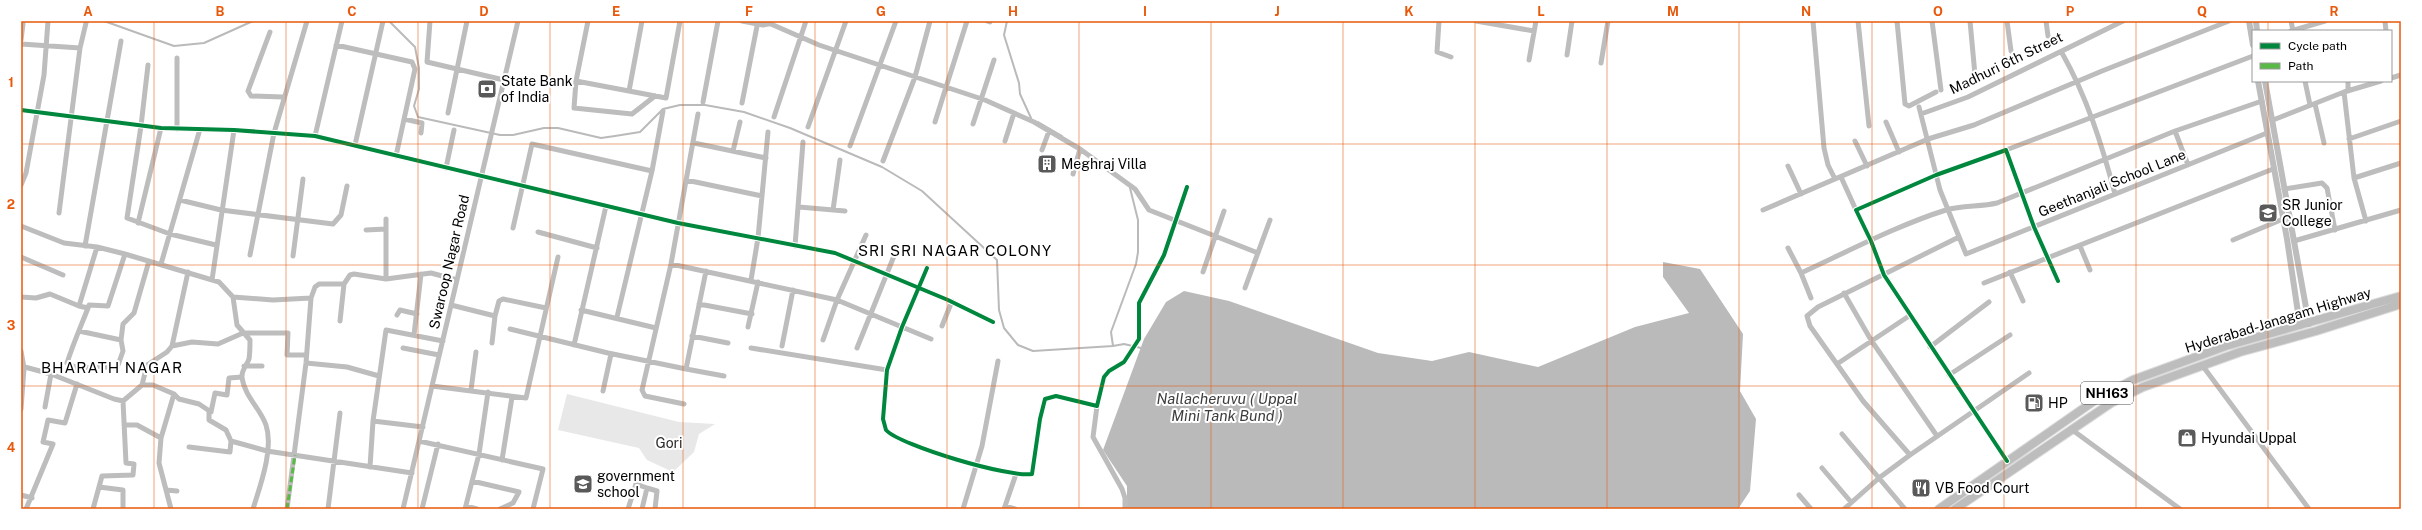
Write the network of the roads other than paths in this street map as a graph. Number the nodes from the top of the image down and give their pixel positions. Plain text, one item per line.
1 (48, 21) edge
2 (307, 21) edge
3 (342, 21) edge
4 (383, 21) edge
5 (430, 21) edge
6 (467, 21) edge
7 (518, 21) edge
8 (588, 21) edge
9 (642, 21) edge
10 (680, 21) edge
11 (718, 21) edge
12 (742, 21) edge
13 (806, 21) edge
14 (846, 21) edge
15 (896, 21) edge
16 (930, 21) edge
17 (967, 21) edge
18 (1439, 21) edge
19 (1476, 21) edge
20 (1536, 21) edge
21 (1572, 21) edge
22 (1608, 21) edge
23 (1813, 21) edge
24 (1858, 21) edge
25 (1897, 21) edge
26 (1932, 21) edge
27 (1970, 21) edge
28 (2007, 21) edge
29 (2046, 21) edge
30 (2123, 21) edge
31 (2229, 21) edge
32 (2249, 21) edge
33 (2325, 21) edge
34 (766, 22) edge
35 (1486, 22) edge
36 (86, 23) dead end
37 (758, 23) edge
38 (23, 24) dead end
39 (2296, 30) edge
40 (1534, 31) junction
41 (270, 32) dead end
42 (2048, 36) dead end
43 (801, 38) junction
44 (2252, 39) edge
45 (21, 40) edge
46 (121, 41) dead end
47 (21, 44) edge
48 (47, 45) junction
49 (336, 45) junction
50 (80, 48) junction
51 (836, 51) junction
52 (2011, 51) dead end
53 (2062, 52) junction
54 (376, 54) junction
55 (1567, 55) dead end
56 (2252, 56) edge
57 (1451, 57) dead end
58 (177, 58) dead end
59 (994, 60) dead end
60 (1529, 60) dead end
61 (1601, 63) dead end
62 (148, 64) dead end
63 (880, 66) junction
64 (456, 70) junction
65 (1975, 76) dead end
66 (915, 77) junction
67 (504, 80) junction
68 (576, 81) junction
69 (2078, 82) junction
70 (2258, 82) edge
71 (2265, 82) edge
72 (2305, 82) edge
73 (2348, 82) edge
74 (2377, 82) edge
75 (947, 87) junction
76 (629, 91) junction
77 (2346, 92) junction
78 (655, 96) junction
79 (283, 97) junction
80 (981, 99) junction
81 (2262, 101) junction
82 (703, 102) dead end
83 (742, 103) dead end
84 (2312, 104) junction
85 (1919, 107) dead end
86 (21, 110) edge
87 (663, 111) dead end
88 (36, 113) junction
89 (448, 113) dead end
90 (1014, 113) junction
91 (698, 114) dead end
92 (1921, 114) junction
93 (774, 116) dead end
94 (71, 118) junction
95 (404, 119) junction
96 (2092, 119) junction
97 (2273, 120) junction
98 (2401, 121) edge
99 (106, 122) junction
100 (740, 122) dead end
101 (935, 122) dead end
102 (1886, 122) dead end
103 (973, 124) dead end
104 (141, 126) junction
105 (1869, 126) dead end
106 (808, 127) dead end
107 (161, 128) junction
108 (176, 129) junction
109 (200, 129) junction
110 (234, 130) junction
111 (454, 130) dead end
112 (1049, 131) junction
113 (2175, 131) junction
114 (768, 132) dead end
115 (274, 133) junction
116 (421, 133) dead end
117 (2267, 133) junction
118 (315, 136) junction
119 (1928, 139) junction
120 (2348, 139) junction
121 (1005, 141) dead end
122 (1855, 141) dead end
123 (803, 142) dead end
124 (694, 143) junction
125 (2324, 143) dead end
126 (355, 145) junction
127 (850, 146) dead end
128 (1042, 150) dead end
129 (1080, 150) junction
130 (2006, 150) junction
131 (733, 151) junction
132 (1899, 152) junction
133 (396, 156) junction
134 (766, 158) junction
135 (2106, 158) junction
136 (840, 160) dead end
137 (883, 161) dead end
138 (2401, 163) edge
139 (2188, 165) junction
140 (1788, 166) dead end
141 (1867, 166) junction
142 (446, 168) junction
143 (2274, 169) junction
144 (652, 171) junction
145 (1073, 174) dead end
146 (1936, 175) junction
147 (482, 176) junction
148 (1841, 177) junction
149 (2354, 178) junction
150 (303, 179) dead end
151 (686, 180) junction
152 (1835, 180) junction
153 (21, 185) edge
154 (347, 186) dead end
155 (523, 186) junction
156 (1188, 187) dead end
157 (2284, 188) junction
158 (2022, 193) junction
159 (1801, 194) junction
160 (2115, 194) junction
161 (762, 196) junction
162 (180, 200) junction
163 (606, 206) junction
164 (798, 207) junction
165 (221, 210) junction
166 (833, 210) junction
167 (1764, 210) dead end
168 (1856, 210) junction
169 (1947, 210) junction
170 (2401, 210) edge
171 (845, 211) dead end
172 (1224, 211) dead end
173 (58, 213) dead end
174 (258, 213) junction
175 (641, 214) junction
176 (297, 219) junction
177 (386, 219) dead end
178 (2283, 219) junction
179 (1270, 220) dead end
180 (2366, 221) junction
181 (1176, 222) junction
182 (138, 223) junction
183 (678, 223) junction
184 (21, 226) edge
185 (2034, 227) junction
186 (513, 228) dead end
187 (386, 229) junction
188 (366, 230) dead end
189 (2335, 230) junction
190 (538, 232) dead end
191 (170, 234) junction
192 (866, 235) dead end
193 (1959, 237) junction
194 (758, 238) junction
195 (1215, 238) junction
196 (2233, 240) dead end
197 (1871, 241) junction
198 (2294, 241) junction
199 (216, 245) junction
200 (85, 246) junction
201 (796, 246) junction
202 (2080, 246) junction
203 (96, 247) junction
204 (597, 248) junction
205 (1788, 248) dead end
206 (1258, 252) junction
207 (125, 254) junction
208 (250, 255) dead end
209 (293, 256) dead end
210 (894, 256) dead end
211 (21, 257) edge
212 (558, 257) dead end
213 (2047, 258) junction
214 (149, 261) junction
215 (855, 261) junction
216 (161, 264) junction
217 (671, 264) junction
218 (927, 268) dead end
219 (2090, 270) dead end
220 (706, 271) junction
221 (188, 272) junction
222 (1203, 272) dead end
223 (2010, 272) junction
224 (887, 273) junction
225 (1801, 273) junction
226 (421, 274) junction
227 (1884, 275) junction
228 (63, 276) dead end
229 (386, 279) junction
230 (212, 280) junction
231 (457, 280) junction
232 (751, 280) junction
233 (2058, 281) dead end
234 (758, 282) junction
235 (1984, 283) dead end
236 (344, 284) junction
237 (918, 287) junction
238 (1245, 288) dead end
239 (793, 290) junction
240 (1844, 293) junction
241 (2401, 296) edge
242 (21, 297) edge
243 (232, 297) junction
244 (311, 298) junction
245 (1811, 298) dead end
246 (837, 300) junction
247 (952, 301) junction
248 (2022, 301) dead end
249 (1989, 302) dead end
250 (699, 304) junction
251 (2401, 304) edge
252 (451, 305) junction
253 (79, 306) junction
254 (88, 308) junction
255 (546, 308) junction
256 (581, 310) junction
257 (417, 314) junction
258 (752, 314) junction
259 (870, 314) junction
260 (397, 315) dead end
261 (495, 316) junction
262 (1910, 316) junction
263 (617, 317) junction
264 (340, 321) dead end
265 (993, 322) dead end
266 (2309, 324) junction
267 (902, 326) junction
268 (942, 326) dead end
269 (2300, 326) junction
270 (748, 327) dead end
271 (656, 328) junction
272 (510, 329) dead end
273 (79, 331) junction
274 (243, 332) junction
275 (414, 335) junction
276 (2010, 335) dead end
277 (692, 336) junction
278 (539, 337) junction
279 (931, 339) dead end
280 (121, 340) junction
281 (823, 340) dead end
282 (1871, 340) junction
283 (443, 341) junction
284 (492, 343) dead end
285 (728, 343) dead end
286 (574, 345) junction
287 (172, 346) junction
288 (782, 346) dead end
289 (1930, 347) junction
290 (403, 348) dead end
291 (752, 348) dead end
292 (857, 348) dead end
293 (21, 351) edge
294 (476, 352) dead end
295 (611, 354) junction
296 (306, 355) junction
297 (440, 355) junction
298 (648, 361) junction
299 (998, 361) dead end
300 (2183, 362) junction
301 (306, 363) junction
302 (1837, 364) junction
303 (2202, 365) junction
304 (244, 366) junction
305 (262, 366) dead end
306 (23, 367) edge
307 (686, 369) junction
308 (887, 370) junction
309 (2187, 370) junction
310 (2029, 373) dead end
311 (51, 374) junction
312 (1949, 375) junction
313 (379, 376) junction
314 (724, 376) dead end
315 (242, 377) junction
316 (77, 384) junction
317 (142, 385) junction
318 (432, 386) junction
319 (471, 390) junction
320 (603, 391) dead end
321 (488, 392) junction
322 (174, 394) junction
323 (512, 397) junction
324 (123, 401) junction
325 (684, 404) dead end
326 (1097, 406) junction
327 (45, 407) dead end
328 (21, 409) edge
329 (211, 412) junction
330 (1973, 412) junction
331 (340, 413) dead end
332 (373, 421) junction
333 (124, 425) junction
334 (423, 427) junction
335 (2071, 429) junction
336 (1842, 434) dead end
337 (1937, 436) junction
338 (161, 438) junction
339 (231, 441) junction
340 (419, 441) junction
341 (438, 444) junction
342 (189, 447) dead end
343 (267, 451) junction
344 (479, 454) junction
345 (295, 455) junction
346 (1910, 455) junction
347 (502, 460) junction
348 (2007, 461) junction
349 (334, 462) junction
350 (976, 465) junction
351 (370, 467) junction
352 (1822, 468) dead end
353 (412, 473) junction
354 (1016, 474) junction
355 (1879, 478) junction
356 (472, 481) junction
357 (99, 487) junction
358 (648, 488) junction
359 (166, 490) junction
360 (177, 491) dead end
361 (21, 495) edge
362 (1799, 496) dead end
363 (32, 498) junction
364 (1851, 502) junction
365 (1005, 507) edge
366 (466, 508) edge
367 (1958, 508) edge
368 (26, 509) edge
369 (93, 509) edge
370 (123, 509) edge
371 (171, 509) edge
372 (252, 509) edge
373 (287, 509) edge
374 (328, 509) edge
375 (403, 509) edge
376 (422, 509) edge
377 (477, 509) edge
378 (500, 509) edge
379 (533, 509) edge
380 (628, 509) edge
381 (642, 509) edge
382 (655, 509) edge
383 (963, 509) edge
384 (1015, 509) edge
385 (1125, 509) edge
386 (1811, 509) edge
387 (1844, 509) edge
388 (1905, 509) edge
389 (1939, 509) edge
390 (2180, 509) edge
391 (2309, 509) edge

1 - 48 street
2 - 79 street
3 - 49 street
4 - 54 street
5 - 64 street
6 - 64 street
7 - 67 street, Swaroop Nagar Road
8 - 68 street
9 - 76 street
10 - 78 street
11 - 82 street
12 - 37 street
13 - 43 street
14 - 51 street
15 - 63 street
16 - 66 street
17 - 75 street
18 - 57 street
19 - 35 street
20 - 40 street
21 - 55 street
22 - 61 street
23 - 152 street
24 - 105 street
25 - 26 street
27 - 65 street
28 - 52 street
29 - 42 street
30 - 53 street, Madhuri 6th Street
31 - 69 street
32 - 44 street
33 - 39 street
34 - 37 street
34 - 43 street
35 - 40 street
36 - 50 street
37 - 83 street
38 - 45 street
40 - 60 street
41 - 79 street
43 - 51 street
43 - 93 street
46 - 99 street
47 - 48 street
48 - 50 street
48 - 88 street
49 - 54 street
49 - 118 street
50 - 94 street
51 - 63 street
51 - 106 street
53 - 69 street
53 - 92 street, Madhuri 6th Street
54 - 95 street
54 - 126 street
56 - 96 street
58 - 108 street
59 - 80 street
62 - 104 street
63 - 66 street
63 - 127 street
64 - 67 street
64 - 89 street
66 - 75 street
66 - 137 street
67 - 147 street, Swaroop Nagar Road
68 - 76 street
68 - 78 street
69 - 96 street
69 - 119 street
70 - 81 street
71 - 97 street
72 - 84 street
73 - 77 street
74 - 77 street
75 - 80 street
75 - 101 street
76 - 78 street
77 - 84 street
77 - 120 street
79 - 115 street
80 - 90 street
80 - 103 street
81 - 113 street
81 - 117 street
84 - 97 street
84 - 125 street
85 - 92 street
86 - 88 street
87 - 144 street
88 - 94 street
88 - 153 street
90 - 112 street
90 - 121 street
91 - 124 street
92 - 119 street
94 - 99 street
94 - 173 street
95 - 116 street
95 - 133 street
96 - 130 street
96 - 135 street
97 - 157 street
98 - 120 street
99 - 104 street
99 - 200 street
100 - 131 street
102 - 132 street
104 - 107 street
104 - 182 street
107 - 108 street
107 - 182 street
108 - 109 street
109 - 110 street
109 - 162 street
110 - 115 street
110 - 165 street
111 - 142 street
112 - 128 street
112 - 129 street
113 - 135 street
113 - 139 street
114 - 134 street
115 - 118 street
115 - 174 street
117 - 139 street, Geethanjali School Lane
117 - 143 street
118 - 126 street
119 - 132 street
119 - 146 street
120 - 149 street
122 - 141 street
123 - 164 street
124 - 131 street
124 - 151 street
126 - 133 street
129 - 145 street
129 - 181 street
130 - 146 street
130 - 158 street
131 - 134 street
132 - 141 street
133 - 142 street
134 - 161 street
135 - 158 street
135 - 160 street
136 - 166 street
138 - 149 street
139 - 160 street, Geethanjali School Lane
140 - 159 street
141 - 148 street
142 - 147 street
143 - 178 street
143 - 202 street
144 - 155 street
144 - 175 street
146 - 168 street
146 - 169 street
147 - 155 street
147 - 231 street, Swaroop Nagar Road
148 - 152 street
148 - 168 street
149 - 180 street
150 - 176 street
151 - 161 street
151 - 183 street
152 - 159 street
154 - 176 street
155 - 163 street
155 - 186 street
156 - 181 street
157 - 189 street
157 - 198 street
158 - 169 street
158 - 185 street
159 - 167 street
160 - 185 street, Geethanjali School Lane
161 - 194 street
162 - 165 street
162 - 191 street
163 - 175 street
163 - 204 street
164 - 166 street
164 - 201 street
165 - 174 street
165 - 199 street
166 - 171 street
168 - 197 street
169 - 193 street
169 - 197 street
170 - 180 street
172 - 195 street
174 - 176 street
174 - 208 street
175 - 183 street
175 - 263 street
176 - 209 street
177 - 187 street
178 - 196 street
178 - 269 street
179 - 206 street
180 - 189 street
181 - 195 street
181 - 326 street
182 - 191 street
183 - 194 street
183 - 217 street
184 - 200 street
185 - 193 street, Geethanjali School Lane
185 - 213 street
187 - 188 street
187 - 229 street
189 - 198 street
190 - 204 street
191 - 199 street
191 - 216 street
192 - 215 street
193 - 227 street
194 - 201 street
194 - 232 street
195 - 206 street
195 - 222 street
197 - 225 street
197 - 227 street
198 - 266 street
199 - 230 street
200 - 203 street
201 - 215 street
202 - 213 street
202 - 219 street
203 - 207 street
203 - 253 street
204 - 256 street
205 - 225 street
206 - 238 street
207 - 214 street
207 - 254 street
210 - 224 street
211 - 228 street
212 - 255 street
213 - 223 street
213 - 233 street
214 - 216 street
214 - 280 street
215 - 224 street
215 - 246 street
216 - 221 street
217 - 220 street
217 - 271 street
218 - 237 street
220 - 232 street
220 - 250 street
221 - 230 street
221 - 287 street
223 - 235 street
223 - 248 street
224 - 237 street
224 - 259 street
225 - 245 street
226 - 229 street
226 - 231 street
226 - 257 street
227 - 240 street
227 - 262 street
229 - 236 street
230 - 243 street
231 - 252 street, Swaroop Nagar Road
232 - 234 street
234 - 239 street
234 - 258 street
236 - 244 street
236 - 264 street
237 - 247 street
237 - 267 street
239 - 246 street
239 - 288 street
240 - 282 street
240 - 302 street
241 - 266 highway, Hyderabad-Janagam Highway / NH163
242 - 253 street
243 - 244 street
243 - 274 street
244 - 296 street
246 - 259 street
246 - 281 street
247 - 265 street
247 - 268 street
249 - 289 street
250 - 258 street
250 - 277 street
251 - 303 highway, Hyderabad-Janagam Highway / NH163
252 - 261 street
252 - 283 street, Swaroop Nagar Road
253 - 254 street
254 - 273 street
255 - 261 street
255 - 278 street
256 - 263 street
256 - 286 street
257 - 260 street
257 - 275 street
258 - 270 street
259 - 267 street
259 - 292 street
261 - 284 street
262 - 282 street
262 - 289 street
263 - 271 street
266 - 269 highway, Hyderabad-Janagam Highway / NH163
267 - 279 street
267 - 308 street
269 - 300 highway, Hyderabad-Janagam Highway / NH163
271 - 298 street
272 - 278 street
273 - 280 street
273 - 280 street
274 - 287 street
274 - 296 street
274 - 304 street
275 - 283 street
275 - 313 street
276 - 312 street
277 - 285 street
277 - 307 street
278 - 286 street
278 - 323 street
282 - 302 street
282 - 337 street
283 - 297 street, Swaroop Nagar Road
286 - 295 street
287 - 317 street
289 - 312 street
290 - 297 street
291 - 308 street
293 - 306 street
294 - 319 street
295 - 298 street
295 - 320 street
296 - 301 street
297 - 318 street, Swaroop Nagar Road
298 - 307 street
298 - 325 street
299 - 350 street
300 - 309 highway
300 - 348 highway, Hyderabad-Janagam Highway / NH163
301 - 313 street
301 - 345 street
302 - 346 street
303 - 309 highway, Hyderabad-Janagam Highway / NH163
303 - 391 street
304 - 305 street
304 - 315 street
306 - 311 street
306 - 328 street
307 - 314 street
308 - 350 street
309 - 335 highway, Hyderabad-Janagam Highway / NH163
310 - 330 street
311 - 316 street
311 - 327 street
312 - 330 street
313 - 332 street
315 - 329 street
315 - 343 street
316 - 324 street
316 - 363 street
317 - 322 street
317 - 324 street
318 - 319 street
318 - 334 street, Swaroop Nagar Road
319 - 321 street
321 - 323 street
321 - 344 street
322 - 329 street
322 - 338 street
323 - 347 street
324 - 333 street
326 - 354 street
326 - 385 street
329 - 339 street
330 - 337 street
330 - 348 street
331 - 349 street
332 - 334 street
332 - 351 street
333 - 338 street
333 - 357 street
334 - 340 street, Swaroop Nagar Road
335 - 367 highway, Hyderabad-Janagam Highway / NH163
335 - 390 street
336 - 355 street
337 - 346 street
338 - 359 street
339 - 342 street
339 - 343 street
340 - 341 street
340 - 353 street, Swaroop Nagar Road
341 - 344 street
341 - 376 street
343 - 345 street
343 - 372 street
344 - 347 street
344 - 356 street
345 - 349 street
345 - 373 street
346 - 355 street
347 - 379 street
348 - 389 highway, Hyderabad-Janagam Highway / NH163
349 - 351 street
349 - 374 street
350 - 354 street
350 - 383 street
351 - 353 street
352 - 364 street
353 - 375 street, Swaroop Nagar Road
354 - 365 street
355 - 364 street
355 - 388 street
356 - 366 street
356 - 378 street
357 - 369 street
357 - 370 street
358 - 380 street
358 - 381 street
358 - 382 street
359 - 360 street
359 - 371 street
361 - 363 street
362 - 386 street
363 - 368 street
364 - 387 street
365 - 384 street
366 - 377 street

